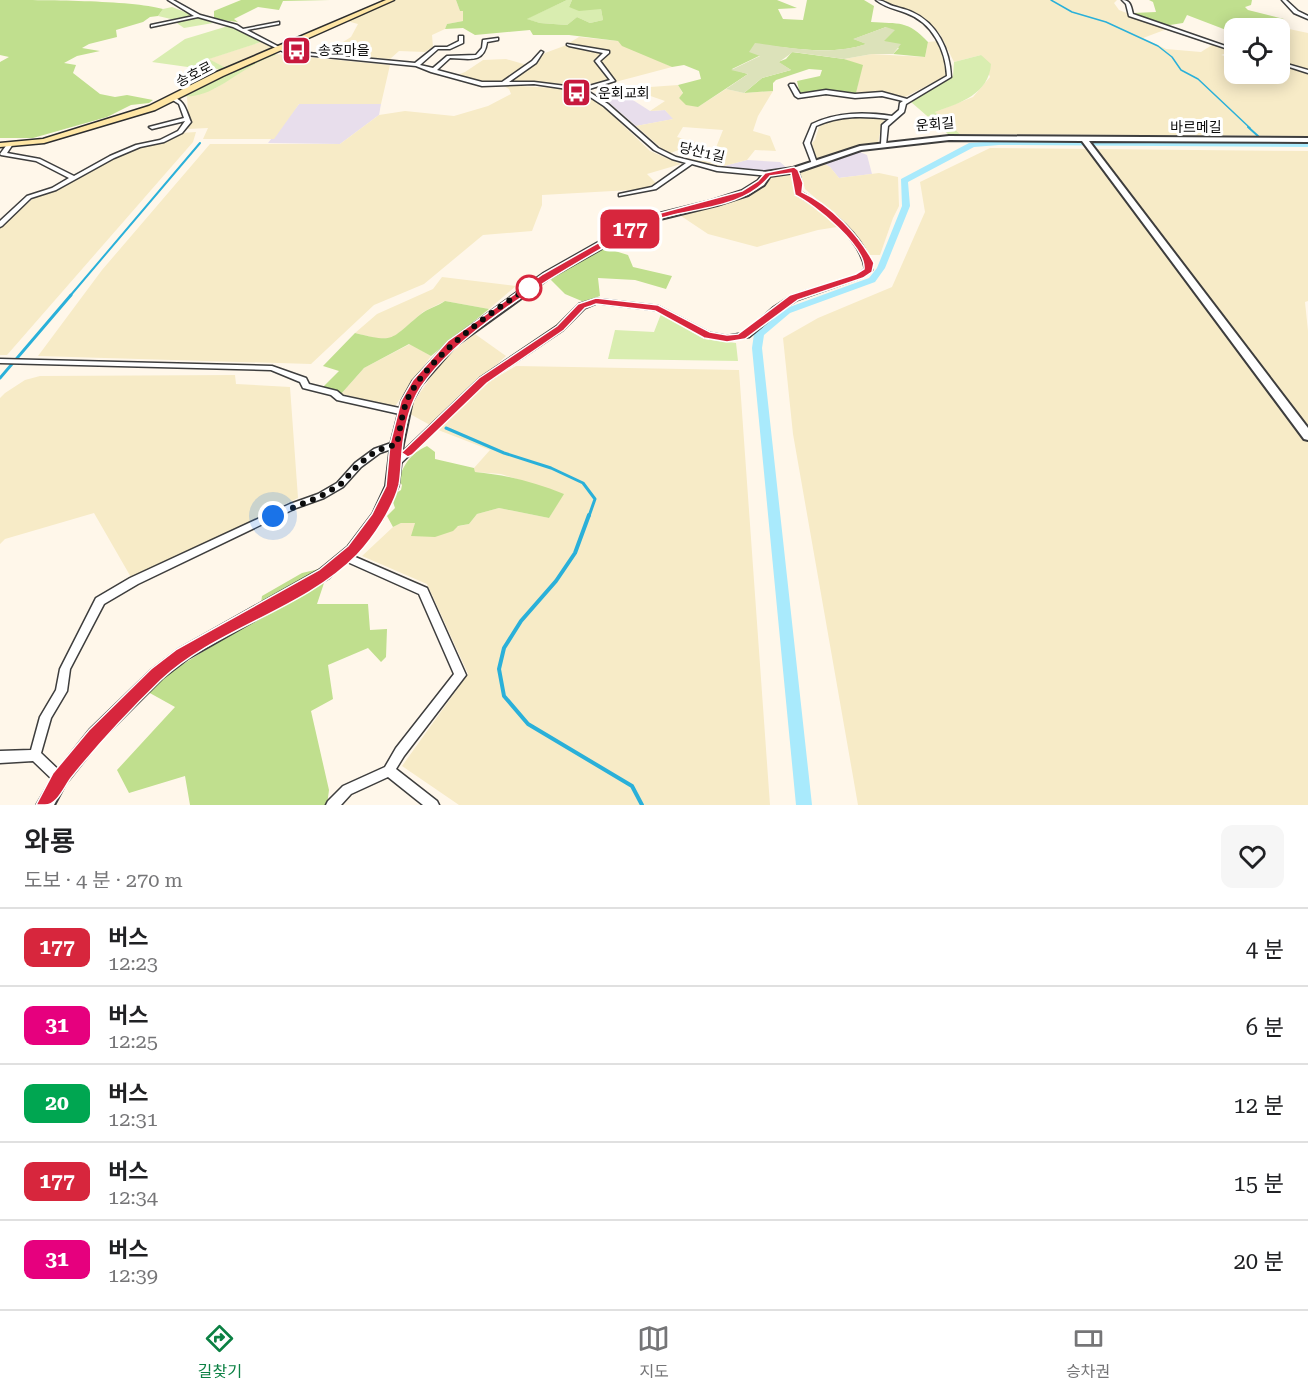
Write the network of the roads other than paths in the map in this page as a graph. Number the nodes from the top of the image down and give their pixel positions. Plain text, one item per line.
1 (170, 0) edge
2 (391, 0) edge
3 (878, 0) edge
4 (1124, 0) edge
5 (1284, 0) edge
6 (198, 16) junction
7 (1308, 18) edge
8 (276, 22) dead end
9 (153, 26) dead end
10 (242, 30) junction
11 (461, 37) dead end
12 (496, 39) dead end
13 (568, 45) dead end
14 (1224, 47) edge
15 (282, 48) junction
16 (541, 52) dead end
17 (416, 65) junction
18 (1290, 66) edge
19 (433, 70) junction
20 (1308, 72) edge
21 (504, 83) junction
22 (792, 85) dead end
23 (582, 90) junction
24 (172, 98) junction
25 (906, 100) junction
26 (892, 118) junction
27 (186, 119) junction
28 (152, 127) dead end
29 (1308, 140) edge
30 (1085, 142) junction
31 (10, 144) junction
32 (884, 144) junction
33 (0, 145) edge
34 (690, 163) junction
35 (814, 163) junction
36 (794, 170) junction
37 (768, 174) junction
38 (74, 178) junction
39 (621, 195) dead end
40 (0, 225) edge
41 (0, 361) edge
42 (404, 412) junction
43 (1308, 436) edge
44 (397, 444) junction
45 (395, 465) junction
46 (346, 556) junction
47 (35, 755) junction
48 (0, 757) edge
49 (389, 771) junction
50 (60, 779) junction
51 (48, 804) edge
52 (332, 805) edge
53 (433, 805) edge

1 - 6 street, 당산1길
2 - 15 main road, 송호로
3 - 25 street
4 - 14 street
5 - 7 street
6 - 9 street
6 - 10 street, 당산1길
8 - 10 street
10 - 15 street, 당산1길
11 - 17 street
12 - 19 street
13 - 23 street, 당산1길
15 - 17 street, 당산1길
15 - 24 main road, 송호로
16 - 21 street
17 - 19 street, 당산1길
18 - 20 street
19 - 21 street, 당산1길
21 - 23 street, 당산1길
22 - 25 street
23 - 34 street, 당산1길
24 - 27 street
24 - 31 main road, 송호로
25 - 26 street
26 - 32 street
26 - 35 street
27 - 28 street
27 - 38 street
29 - 30 street, 바르메길
30 - 32 street, 운회길
30 - 43 street
31 - 33 main road, 송호로
31 - 38 street
32 - 35 street, 운회길
34 - 37 street, 당산1길
34 - 39 street
35 - 36 street, 운회길
36 - 37 street, 운회길
36 - 45 street
37 - 42 street
38 - 40 street
41 - 42 street
42 - 44 street
44 - 45 street
44 - 47 street
45 - 46 street
46 - 49 street
46 - 50 street
47 - 48 street
47 - 50 street
49 - 52 street
49 - 53 street
50 - 51 street

